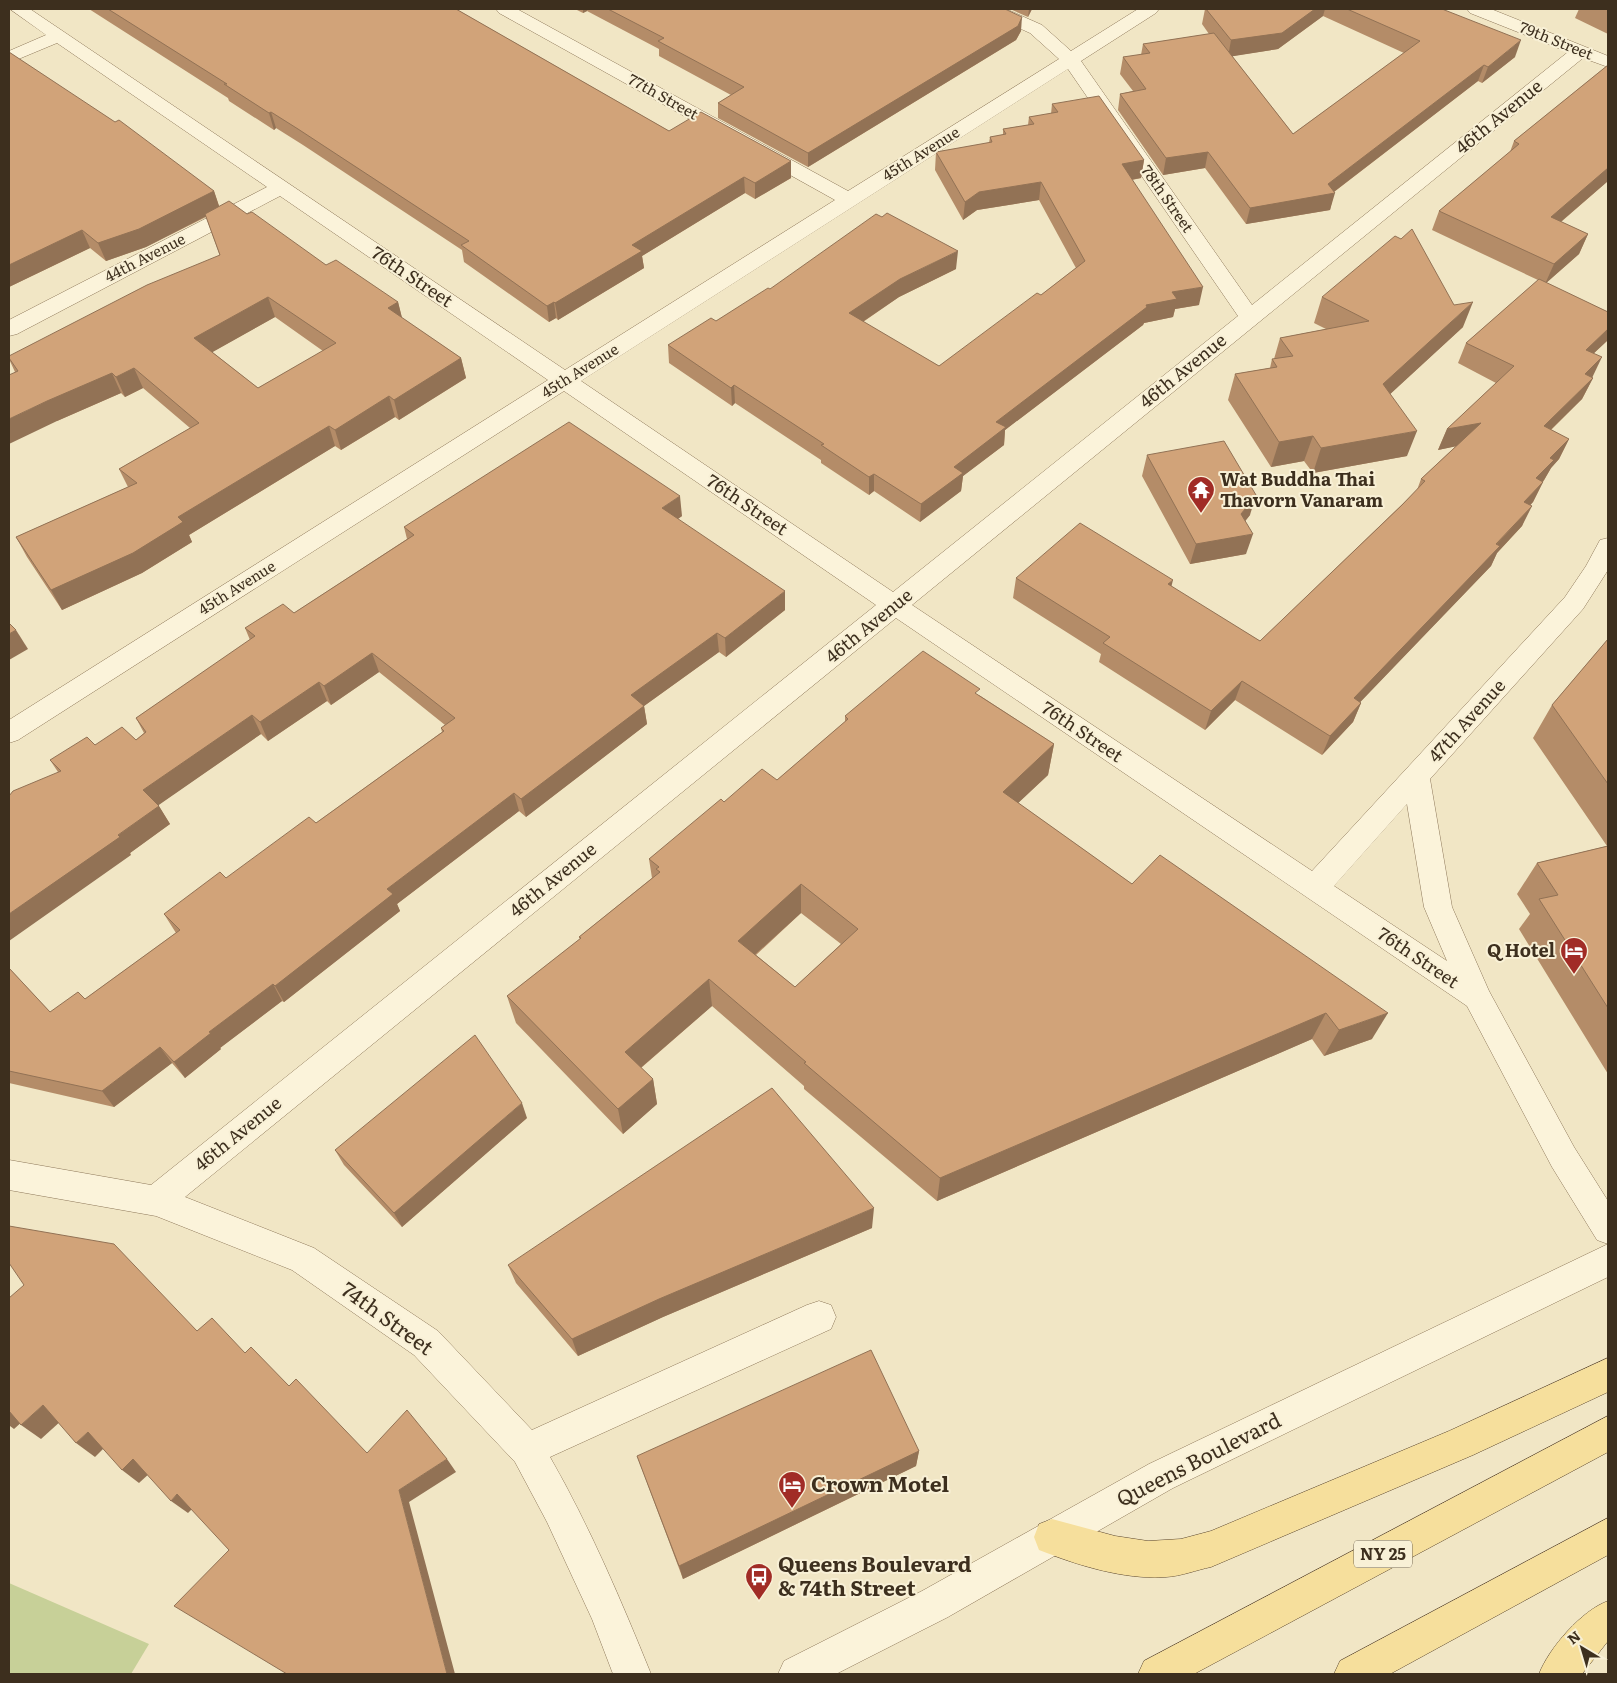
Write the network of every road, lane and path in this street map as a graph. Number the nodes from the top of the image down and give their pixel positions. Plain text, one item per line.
1 (19, 9) edge
2 (504, 9) edge
3 (992, 9) edge
4 (1150, 9) edge
5 (1476, 9) edge
6 (59, 36) junction
7 (1581, 51) junction
8 (9, 58) edge
9 (1071, 60) junction
10 (1608, 62) edge
11 (282, 188) junction
12 (849, 200) junction
13 (1250, 318) junction
14 (9, 329) edge
15 (565, 380) junction
16 (1608, 546) edge
17 (894, 606) junction
18 (9, 733) edge
19 (1416, 777) junction
20 (1314, 888) junction
21 (1477, 998) junction
22 (9, 1175) edge
23 (156, 1201) junction
24 (1608, 1229) edge
25 (1608, 1260) edge
26 (819, 1317) dead end
27 (1608, 1376) edge
28 (1608, 1433) edge
29 (528, 1450) junction
30 (1608, 1536) edge
31 (1052, 1537) junction
32 (1608, 1619) edge
33 (632, 1674) edge
34 (797, 1674) edge
35 (1157, 1674) edge
36 (1353, 1674) edge
37 (1558, 1674) edge

1 - 6 street, 76th Street
2 - 12 street, 77th Street
3 - 9 street, 78th Street
4 - 9 street, 45th Avenue
5 - 7 street, 79th Street
6 - 8 street
6 - 11 street, 76th Street
7 - 10 street, 79th Street
7 - 13 street, 46th Avenue
9 - 12 street, 45th Avenue
9 - 13 street, 78th Street
11 - 14 street, 44th Avenue
11 - 15 street, 76th Street
12 - 15 street, 45th Avenue
13 - 17 street, 46th Avenue
15 - 17 street, 76th Street
15 - 18 street, 45th Avenue
16 - 19 street, 47th Avenue
17 - 20 street, 76th Street
17 - 23 street, 46th Avenue
19 - 20 street, 47th Avenue
19 - 21 street, 76th Street
20 - 21 street, 76th Street
21 - 24 street, 76th Street
22 - 23 street, 74th Street
23 - 29 street, 74th Street
25 - 31 street, Queens Boulevard
26 - 29 street
27 - 31 main road
28 - 35 main road, NY 25
29 - 33 street, 74th Street
30 - 36 main road
31 - 34 street, Queens Boulevard
32 - 37 main road

